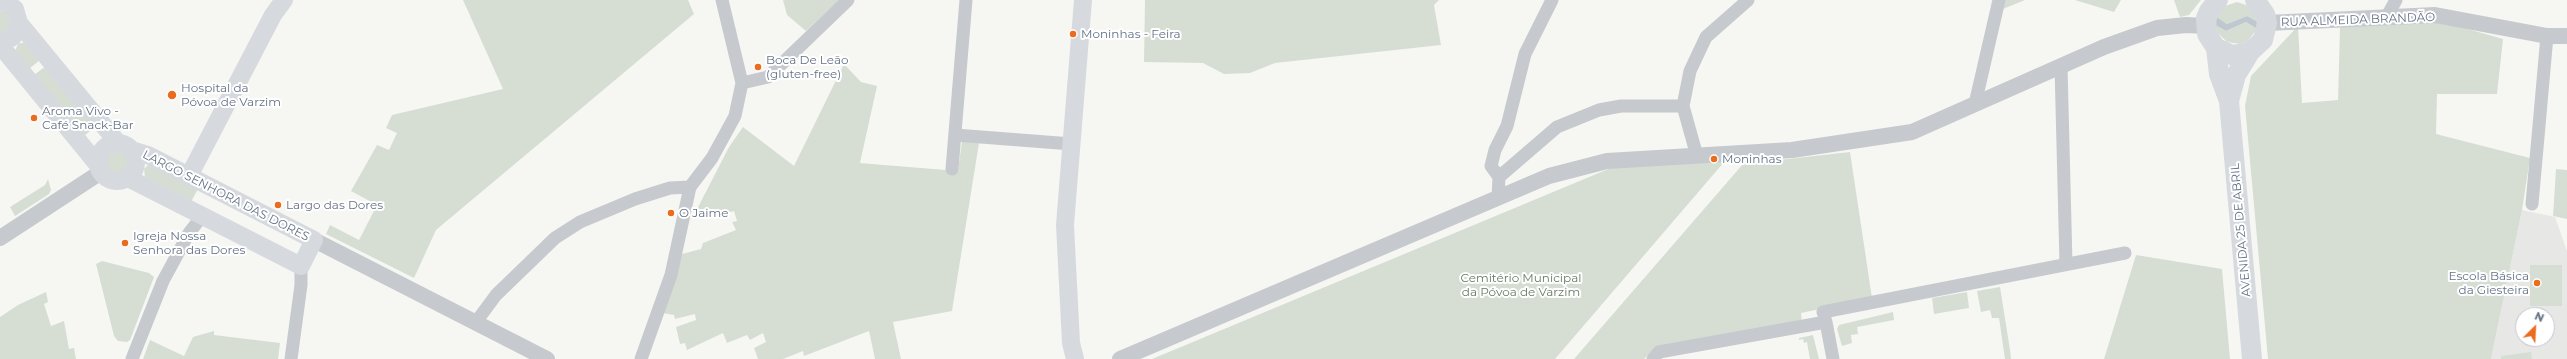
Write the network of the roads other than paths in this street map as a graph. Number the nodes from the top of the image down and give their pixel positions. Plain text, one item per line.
1 (284, 0) edge
2 (722, 0) edge
3 (848, 0) edge
4 (966, 0) edge
5 (1083, 0) edge
6 (1552, 0) edge
7 (1748, 0) edge
8 (2000, 0) edge
9 (2255, 0) edge
10 (2396, 0) edge
11 (1, 1) edge
12 (2215, 1) edge
13 (2386, 18) junction
14 (19, 23) junction
15 (2267, 23) junction
16 (2205, 26) junction
17 (2547, 36) junction
18 (2567, 36) edge
19 (0, 42) edge
20 (0, 45) edge
21 (2216, 48) junction
22 (2250, 52) junction
23 (2061, 66) junction
24 (742, 83) junction
25 (2229, 101) junction
26 (1975, 104) junction
27 (1683, 106) junction
28 (955, 135) junction
29 (1072, 144) junction
30 (125, 147) junction
31 (1697, 156) junction
32 (100, 169) junction
33 (952, 169) dead end
34 (189, 176) junction
35 (1499, 177) junction
36 (128, 178) junction
37 (690, 187) junction
38 (1498, 198) junction
39 (2532, 204) dead end
40 (203, 215) junction
41 (0, 238) edge
42 (314, 240) junction
43 (2125, 253) dead end
44 (2066, 264) junction
45 (301, 266) junction
46 (476, 322) junction
47 (1826, 322) junction
48 (132, 359) edge
49 (291, 359) edge
50 (546, 359) edge
51 (641, 359) edge
52 (1075, 359) edge
53 (1120, 359) edge
54 (1653, 359) edge
55 (1833, 359) edge
56 (2252, 359) edge

1 - 34 main road
2 - 24 street
3 - 24 street
4 - 28 street
5 - 29 main road
6 - 35 street
7 - 27 street
8 - 26 street
9 - 15 main road
10 - 13 street
11 - 14 main road
12 - 16 main road
13 - 15 street, RUA ALMEIDA BRANDÃO
13 - 17 street, RUA ALMEIDA BRANDÃO
14 - 19 main road
14 - 30 main road
15 - 22 main road, AVENIDA 25 DE ABRIL
16 - 21 main road
16 - 23 street
17 - 18 street, RUA ALMEIDA BRANDÃO
17 - 39 street
20 - 32 main road
21 - 22 main road
21 - 25 main road, AVENIDA 25 DE ABRIL
22 - 25 main road, AVENIDA 25 DE ABRIL
23 - 26 street
23 - 44 street
24 - 37 street
25 - 56 main road, AVENIDA 25 DE ABRIL
26 - 31 street
27 - 31 street
27 - 35 street
28 - 29 street
28 - 33 street
29 - 52 main road
30 - 32 main road
30 - 34 main road, LARGO SENHORA DAS DORES
30 - 36 main road
31 - 38 street
32 - 36 main road
32 - 41 street
34 - 42 main road, LARGO SENHORA DAS DORES
35 - 38 street
36 - 40 main road
37 - 46 street
37 - 51 street
38 - 53 street
40 - 45 main road
40 - 48 street
42 - 45 main road, LARGO SENHORA DAS DORES
42 - 46 street
43 - 44 street
44 - 47 street
45 - 49 street
46 - 50 street
47 - 54 street
47 - 55 street

